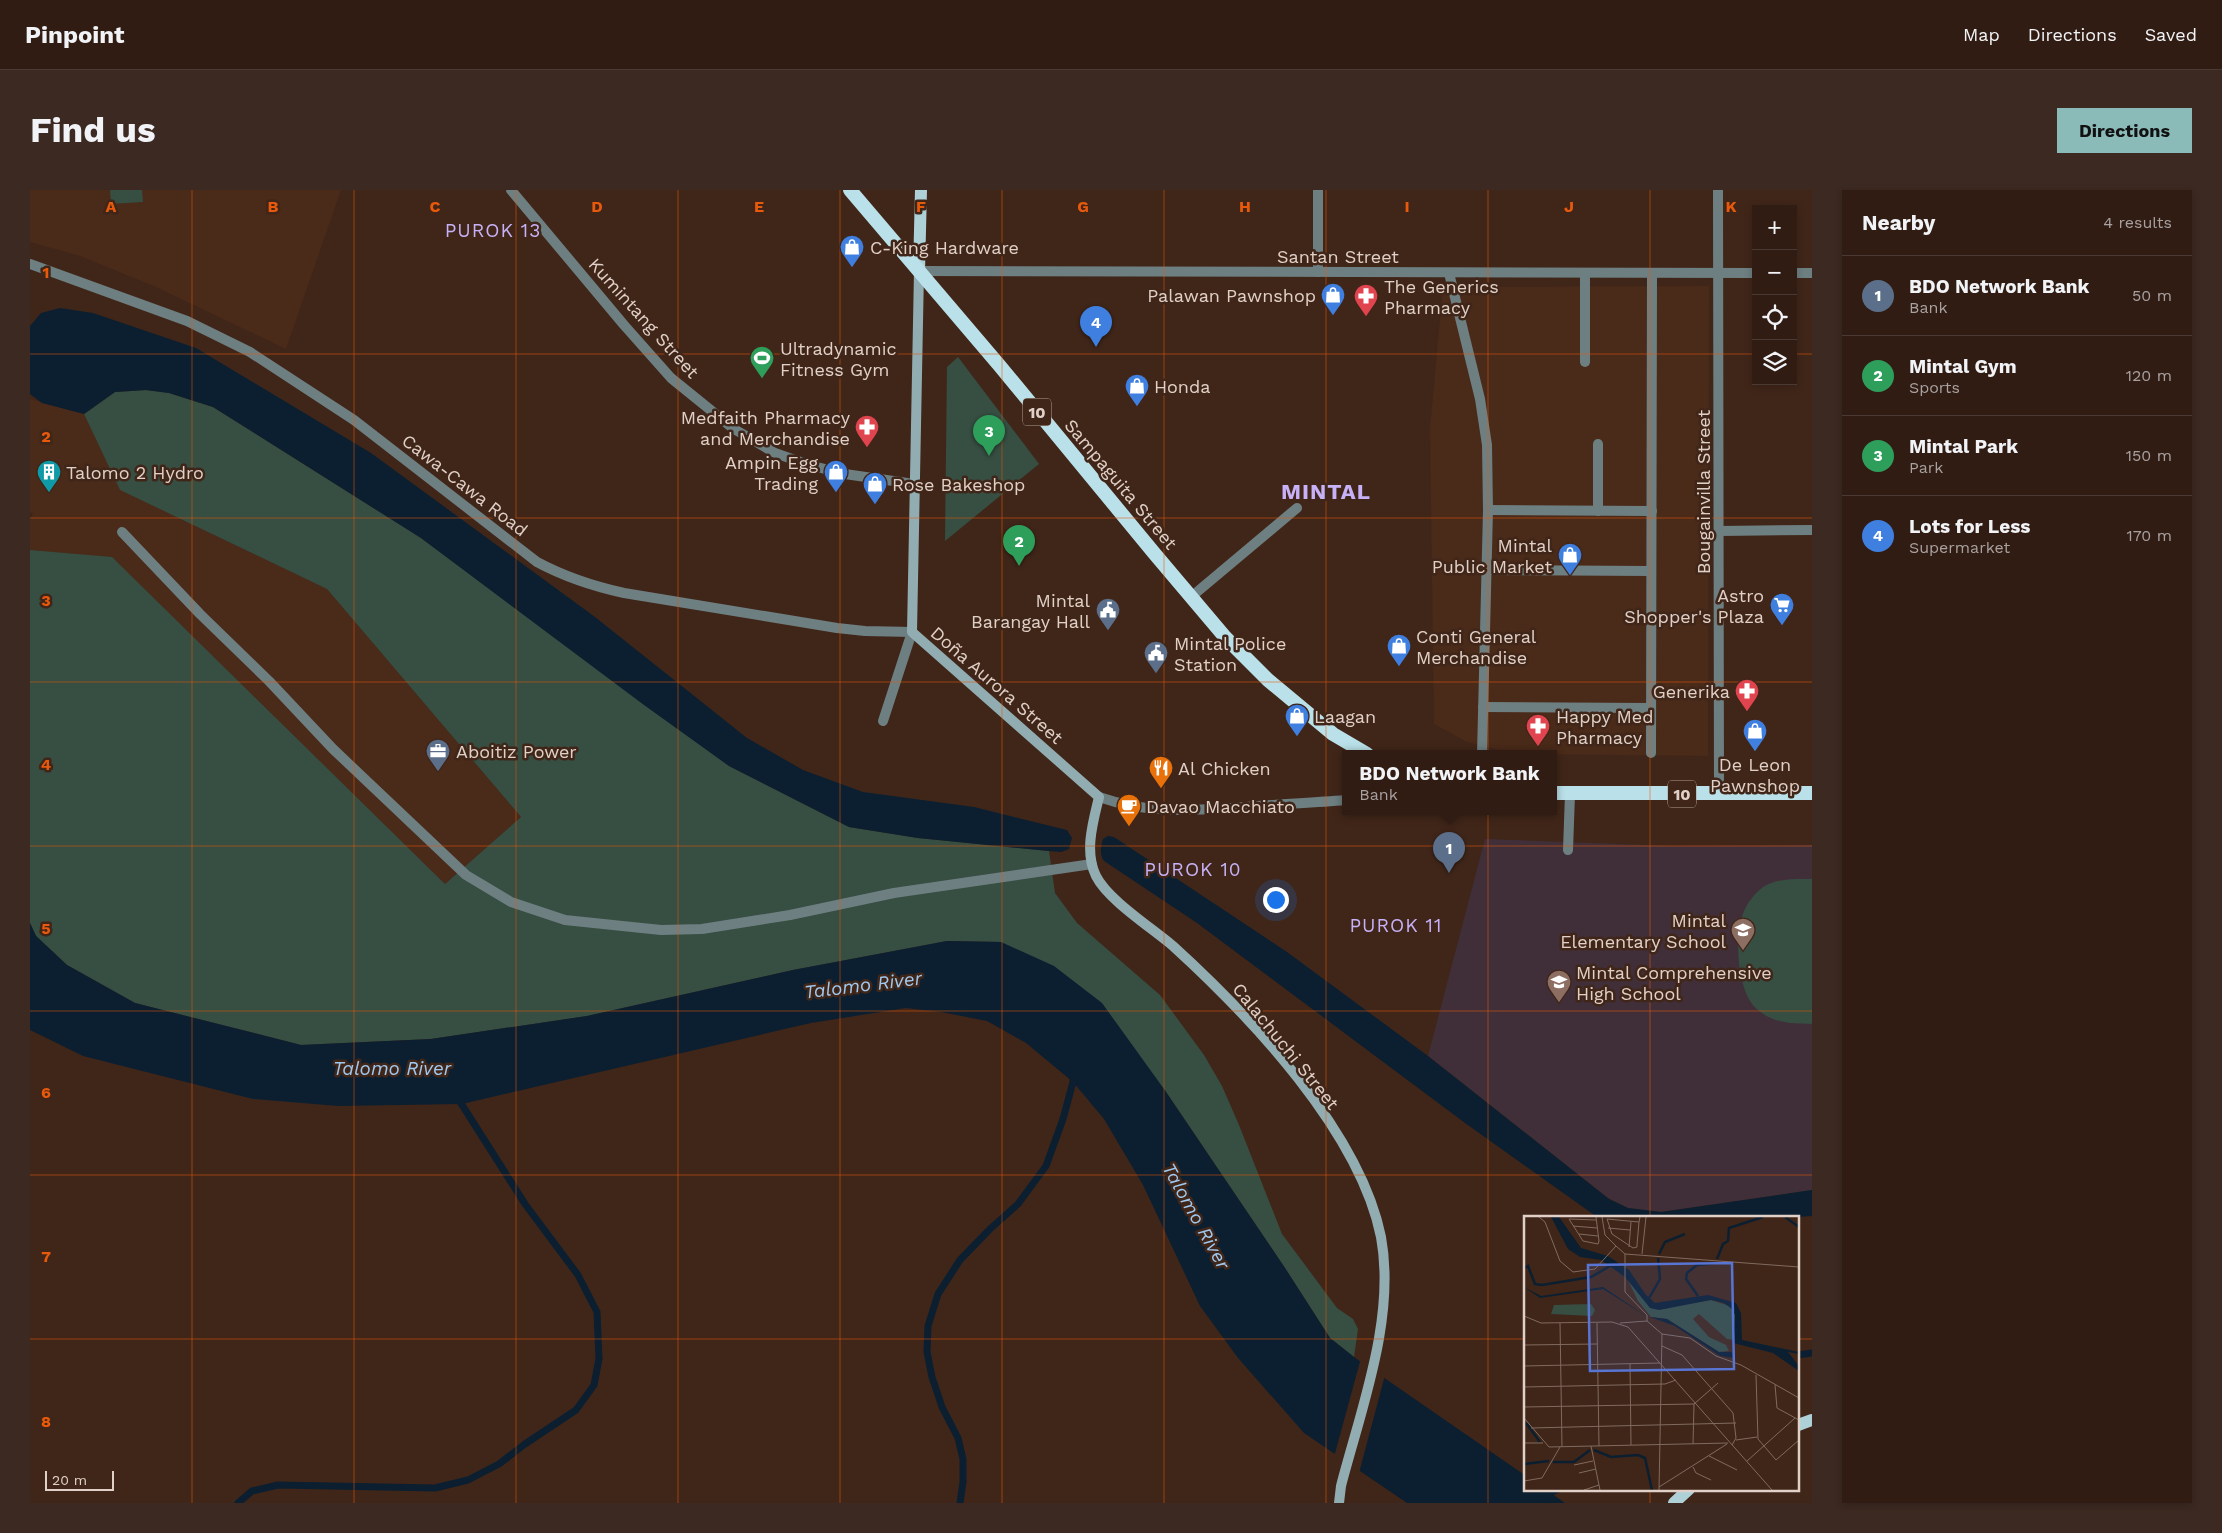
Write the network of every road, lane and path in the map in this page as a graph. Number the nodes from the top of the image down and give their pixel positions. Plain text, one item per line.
1 (512, 190) edge
2 (850, 190) edge
3 (921, 190) edge
4 (1318, 190) edge
5 (1718, 190) edge
6 (30, 264) edge
7 (919, 272) junction
8 (1318, 272) junction
9 (1448, 273) junction
10 (1585, 273) junction
11 (1652, 273) junction
12 (1718, 273) junction
13 (1752, 273) edge
14 (1797, 273) edge
15 (1812, 273) edge
16 (1585, 362) dead end
17 (1598, 444) dead end
18 (914, 484) junction
19 (1297, 508) dead end
20 (1488, 510) junction
21 (1598, 511) junction
22 (1652, 512) junction
23 (1812, 530) edge
24 (1719, 531) junction
25 (122, 532) dead end
26 (1487, 570) junction
27 (1652, 572) junction
28 (1191, 597) junction
29 (912, 632) junction
30 (1483, 707) junction
31 (1651, 708) junction
32 (883, 721) dead end
33 (1360, 750) edge
34 (1482, 750) edge
35 (1651, 753) dead end
36 (1557, 793) edge
37 (1812, 793) edge
38 (1570, 794) junction
39 (1719, 794) junction
40 (1099, 797) junction
41 (1342, 800) edge
42 (1568, 850) dead end
43 (1092, 864) junction
44 (1812, 1420) edge
45 (1800, 1424) edge
46 (1688, 1490) edge
47 (1339, 1503) edge
48 (1674, 1503) edge

1 - 18 street, Kumintang Street
2 - 7 highway, Sampaguita Street / 10
3 - 7 main road
4 - 8 street
5 - 12 street, Bougainvilla Street
6 - 29 street, Cawa-Cawa Road
7 - 8 street, Santan Street
7 - 18 main road, Doña Aurora Street
7 - 28 highway, Sampaguita Street / 10
8 - 9 street, Santan Street
9 - 10 street, Santan Street
9 - 20 street
10 - 11 street, Santan Street
10 - 16 street
11 - 12 street, Santan Street
11 - 22 street
12 - 13 street, Santan Street
12 - 24 street, Bougainvilla Street
14 - 15 street
17 - 21 street
18 - 29 main road, Doña Aurora Street
19 - 28 street
20 - 21 street
20 - 26 street
21 - 22 street
22 - 27 street
23 - 24 street
24 - 39 street, Bougainvilla Street
25 - 43 street
26 - 27 street
26 - 30 street
27 - 31 street
28 - 33 highway, Sampaguita Street / 10
29 - 32 street
29 - 40 main road, Doña Aurora Street
30 - 31 street
30 - 34 street
31 - 35 street
36 - 38 highway, 10
37 - 39 highway, 10
38 - 39 highway, 10
38 - 42 street
40 - 41 street, Doña Aurora Street
40 - 43 main road, Calachuchi Street
43 - 47 main road, Calachuchi Street
44 - 45 main road
46 - 48 main road

